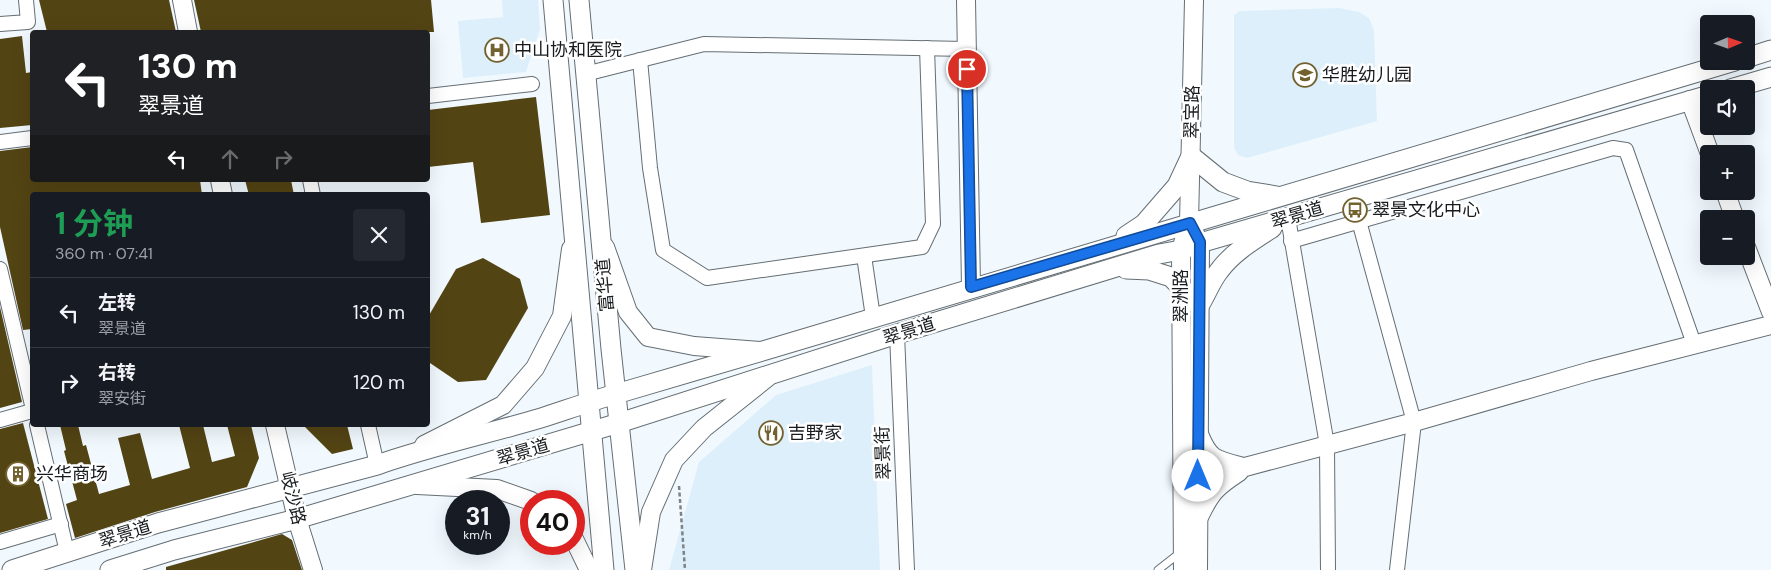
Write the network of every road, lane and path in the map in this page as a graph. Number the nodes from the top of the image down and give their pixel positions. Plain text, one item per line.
1 (26, 0) edge
2 (182, 0) edge
3 (553, 0) edge
4 (579, 0) edge
5 (966, 0) edge
6 (1194, 0) edge
7 (0, 24) edge
8 (188, 30) edge
9 (927, 48) junction
10 (966, 49) junction
11 (1771, 50) edge
12 (1755, 55) edge
13 (640, 60) junction
14 (1705, 70) edge
15 (585, 74) junction
16 (1771, 77) edge
17 (1755, 82) edge
18 (532, 84) dead end
19 (430, 96) edge
20 (1700, 97) edge
21 (1690, 100) junction
22 (30, 138) edge
23 (0, 142) edge
24 (1707, 145) edge
25 (1191, 156) junction
26 (1281, 197) junction
27 (1288, 218) junction
28 (1359, 221) junction
29 (1190, 223) junction
30 (600, 230) junction
31 (573, 234) junction
32 (1291, 240) junction
33 (1200, 242) junction
34 (1113, 246) junction
35 (1181, 250) junction
36 (864, 256) junction
37 (1753, 265) edge
38 (1115, 268) junction
39 (0, 269) edge
40 (1181, 286) junction
41 (971, 287) junction
42 (1199, 306) junction
43 (1771, 312) edge
44 (873, 317) junction
45 (1771, 325) edge
46 (897, 334) junction
47 (1694, 344) junction
48 (763, 351) junction
49 (768, 376) junction
50 (616, 394) junction
51 (30, 396) edge
52 (589, 402) junction
53 (30, 412) edge
54 (0, 420) edge
55 (1414, 422) junction
56 (620, 423) junction
57 (37, 427) edge
58 (276, 427) edge
59 (368, 427) edge
60 (590, 432) junction
61 (1198, 433) junction
62 (1327, 446) junction
63 (404, 455) junction
64 (377, 464) junction
65 (1245, 467) junction
66 (1190, 476) junction
67 (678, 482) dead end
68 (411, 485) junction
69 (290, 488) junction
70 (520, 497) edge
71 (297, 518) junction
72 (1198, 520) junction
73 (61, 524) junction
74 (0, 542) edge
75 (1183, 550) junction
76 (67, 552) junction
77 (582, 555) edge
78 (38, 566) edge
79 (12, 570) edge
80 (110, 570) edge
81 (313, 570) edge
82 (589, 570) edge
83 (604, 570) edge
84 (634, 570) edge
85 (642, 570) edge
86 (685, 570) edge
87 (906, 570) edge
88 (1158, 570) edge
89 (1183, 570) edge
90 (1198, 570) edge
91 (1328, 570) edge
92 (1397, 570) edge

1 - 7 street
2 - 8 street
3 - 31 main road, 富华道
4 - 15 main road, 富华道
5 - 10 street
6 - 25 street, 翠宝路
9 - 10 street
9 - 13 street
9 - 36 street
10 - 41 street
11 - 12 main road
13 - 15 street
13 - 36 street
14 - 26 main road, 翠景道
15 - 30 main road, 富华道
16 - 17 main road
18 - 19 street
20 - 21 main road, 翠景道
21 - 24 street
21 - 27 main road, 翠景道
22 - 23 street
25 - 26 main road
25 - 29 street, 翠宝路
25 - 34 main road
26 - 29 main road, 翠景道
27 - 32 street
27 - 33 main road, 翠景道
27 - 42 main road
28 - 32 street
28 - 47 street
28 - 55 street
29 - 33 street, 翠洲路
29 - 34 main road, 翠景道
29 - 35 street, 翠洲路
30 - 48 street
30 - 50 main road, 富华道
31 - 52 main road, 富华道
31 - 63 street
32 - 62 street
33 - 35 main road, 翠景道
33 - 42 street, 翠洲路
34 - 41 main road, 翠景道
35 - 38 main road, 翠景道
35 - 40 street, 翠洲路
36 - 44 street
37 - 43 street
38 - 40 main road
38 - 46 main road, 翠景道
39 - 51 street
40 - 42 main road
40 - 66 street, 翠洲路
41 - 44 main road, 翠景道
42 - 61 street, 翠洲路
44 - 48 main road, 翠景道
45 - 47 street
46 - 49 main road, 翠景道
46 - 87 street, 翠景街
47 - 55 street
48 - 50 main road, 翠景道
49 - 56 main road, 翠景道
49 - 85 street
50 - 52 main road, 翠景道
50 - 56 main road, 富华道
52 - 60 main road, 富华道
52 - 63 main road, 翠景道
53 - 54 street
55 - 62 street
55 - 92 street
56 - 60 main road, 翠景道
56 - 84 main road, 富华道
57 - 73 street
58 - 69 street, 岐沙路
59 - 64 street
60 - 68 main road, 翠景道
60 - 83 main road, 富华道
61 - 65 street
61 - 66 street, 翠洲路
62 - 65 street
62 - 91 street
63 - 64 main road, 翠景道
64 - 69 main road, 翠景道
65 - 66 street
65 - 72 street
66 - 72 street, 翠洲路
66 - 75 street, 翠洲路
67 - 86 path
68 - 70 street
68 - 71 main road, 翠景道
69 - 71 street, 岐沙路
69 - 76 main road, 翠景道
71 - 80 main road, 翠景道
71 - 81 street, 岐沙路
72 - 90 street, 翠洲路
73 - 74 street
73 - 76 street
75 - 88 lane
75 - 89 street, 翠洲路
76 - 78 main road, 翠景道
77 - 82 street
78 - 79 main road, 翠景道

